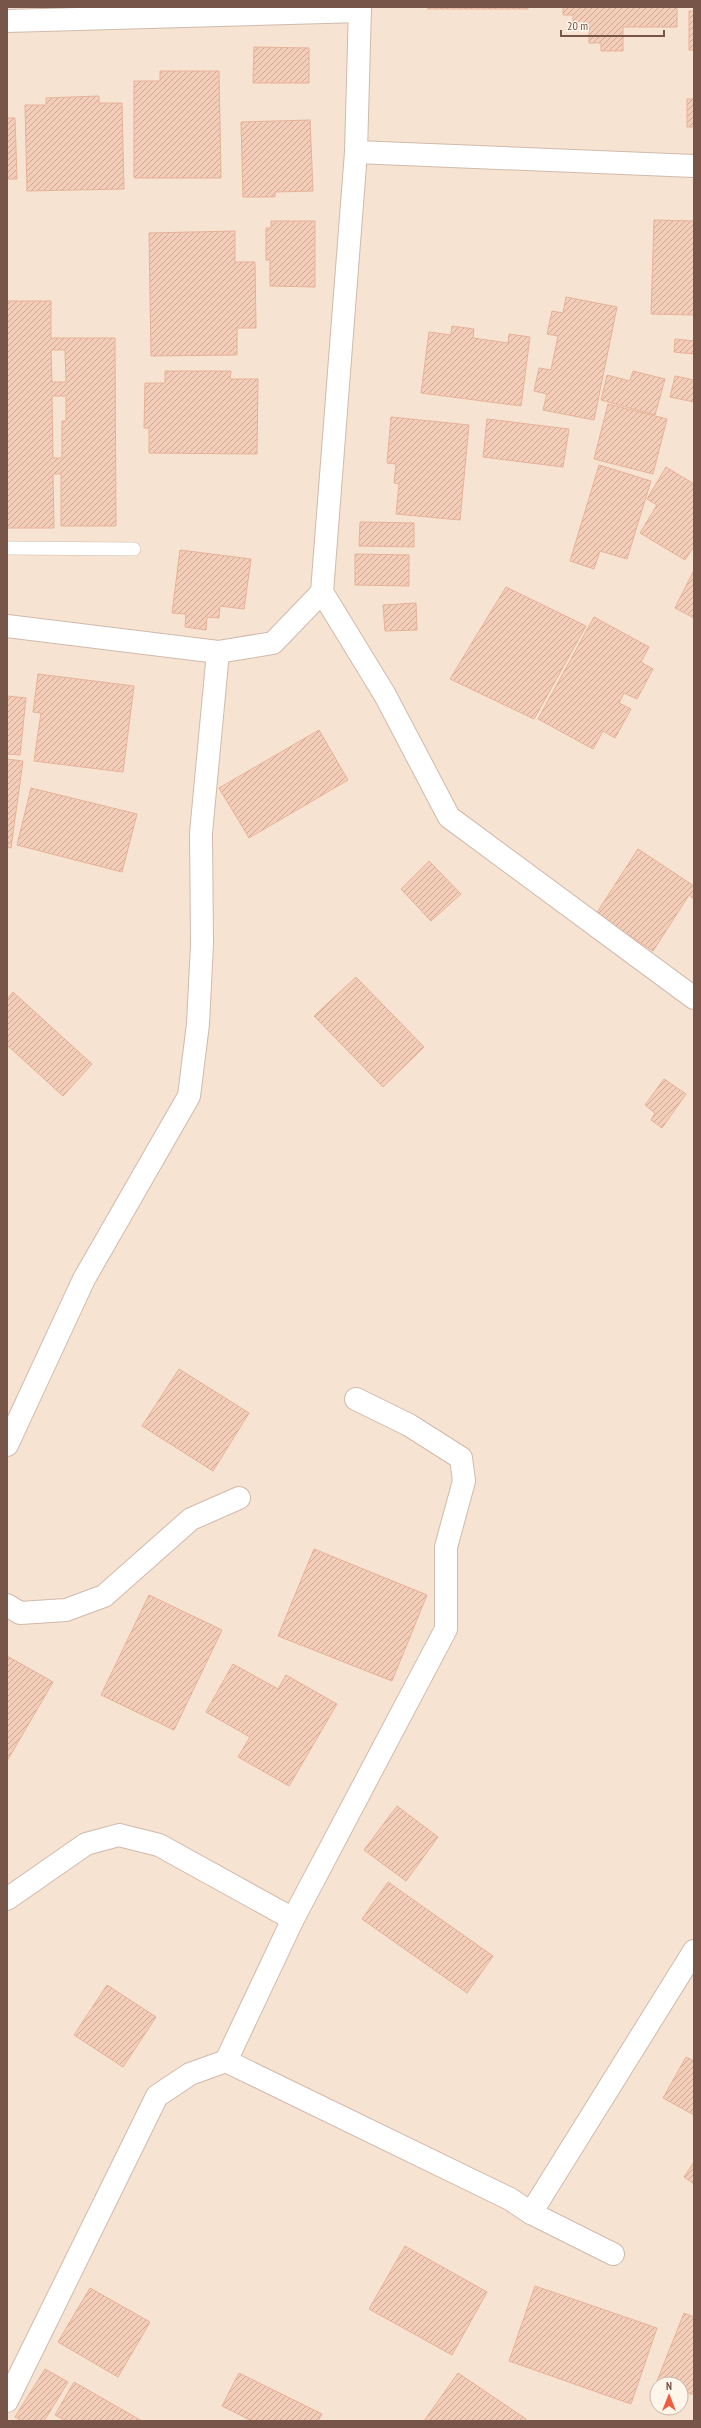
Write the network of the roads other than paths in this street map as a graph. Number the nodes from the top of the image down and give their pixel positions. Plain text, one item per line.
1 (360, 9) edge
2 (7, 21) edge
3 (356, 152) junction
4 (694, 166) edge
5 (7, 548) edge
6 (134, 549) dead end
7 (322, 592) junction
8 (7, 626) edge
9 (218, 652) junction
10 (694, 998) edge
11 (356, 1399) dead end
12 (7, 1445) edge
13 (239, 1498) dead end
14 (7, 1605) edge
15 (7, 1899) edge
16 (293, 1919) junction
17 (694, 1951) edge
18 (226, 2061) junction
19 (531, 2213) junction
20 (613, 2254) dead end
21 (7, 2401) edge

1 - 2 street
1 - 3 street
3 - 4 street
3 - 7 street
5 - 6 lane
7 - 9 street
7 - 10 street
8 - 9 street
9 - 12 street
11 - 16 street
13 - 14 street
15 - 16 street
16 - 18 street
17 - 19 street
18 - 19 street
18 - 21 street
19 - 20 street

